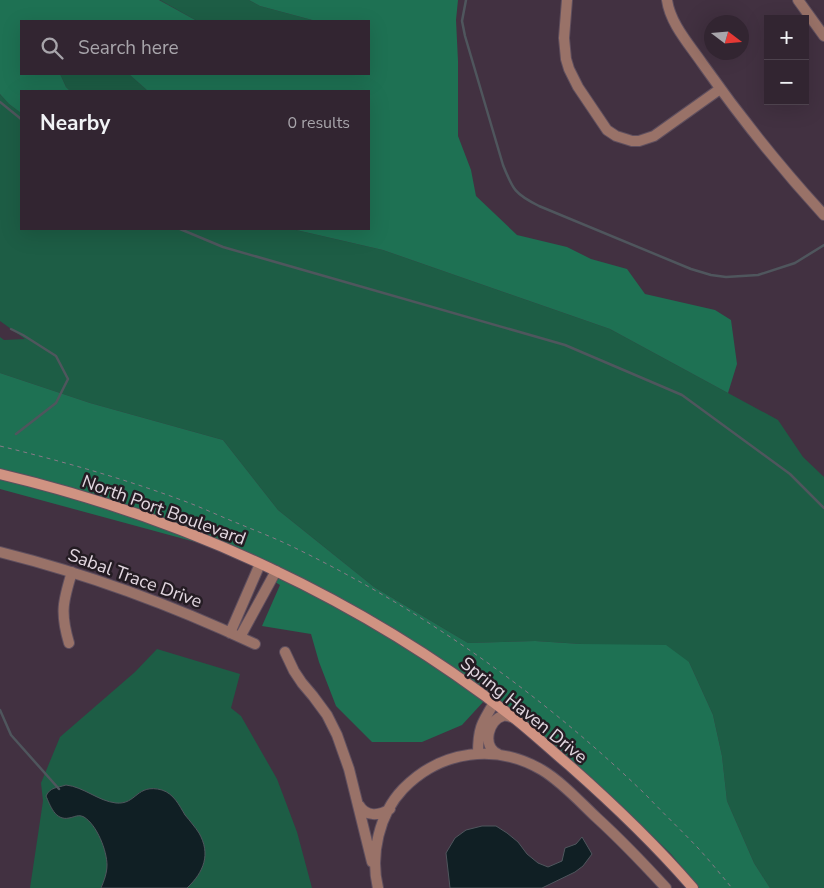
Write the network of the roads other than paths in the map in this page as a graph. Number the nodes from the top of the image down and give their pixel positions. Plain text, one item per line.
1 (567, 0) edge
2 (668, 0) edge
3 (798, 0) edge
4 (824, 36) edge
5 (720, 89) junction
6 (824, 215) edge
7 (0, 474) edge
8 (0, 552) edge
9 (260, 564) junction
10 (276, 571) junction
11 (72, 572) junction
12 (312, 588) joint
13 (241, 608) junction
14 (254, 613) junction
15 (230, 632) junction
16 (240, 637) junction
17 (69, 643) dead end
18 (255, 644) dead end
19 (285, 652) dead end
20 (494, 703) junction
21 (514, 718) junction
22 (478, 754) junction
23 (499, 754) junction
24 (357, 803) junction
25 (390, 809) junction
26 (378, 887) edge
27 (665, 888) edge
28 (693, 888) edge

1 - 5 street
2 - 5 street
3 - 4 street
5 - 6 street
7 - 9 street, North Port Boulevard
8 - 11 street, Sabal Trace Drive
9 - 10 street, North Port Boulevard
9 - 13 street
10 - 12 street, North Port Boulevard
10 - 14 street
11 - 15 street, Sabal Trace Drive
11 - 17 street
12 - 20 street, Spring Haven Drive
13 - 14 street
13 - 15 street
14 - 16 street
15 - 16 street, Sabal Trace Drive
16 - 18 street, Sabal Trace Drive
19 - 24 street
20 - 21 street, Spring Haven Drive
20 - 22 street
21 - 23 street
21 - 28 street, Spring Haven Drive
22 - 23 street
22 - 25 street
23 - 27 street
24 - 25 street
24 - 26 street
25 - 26 street

